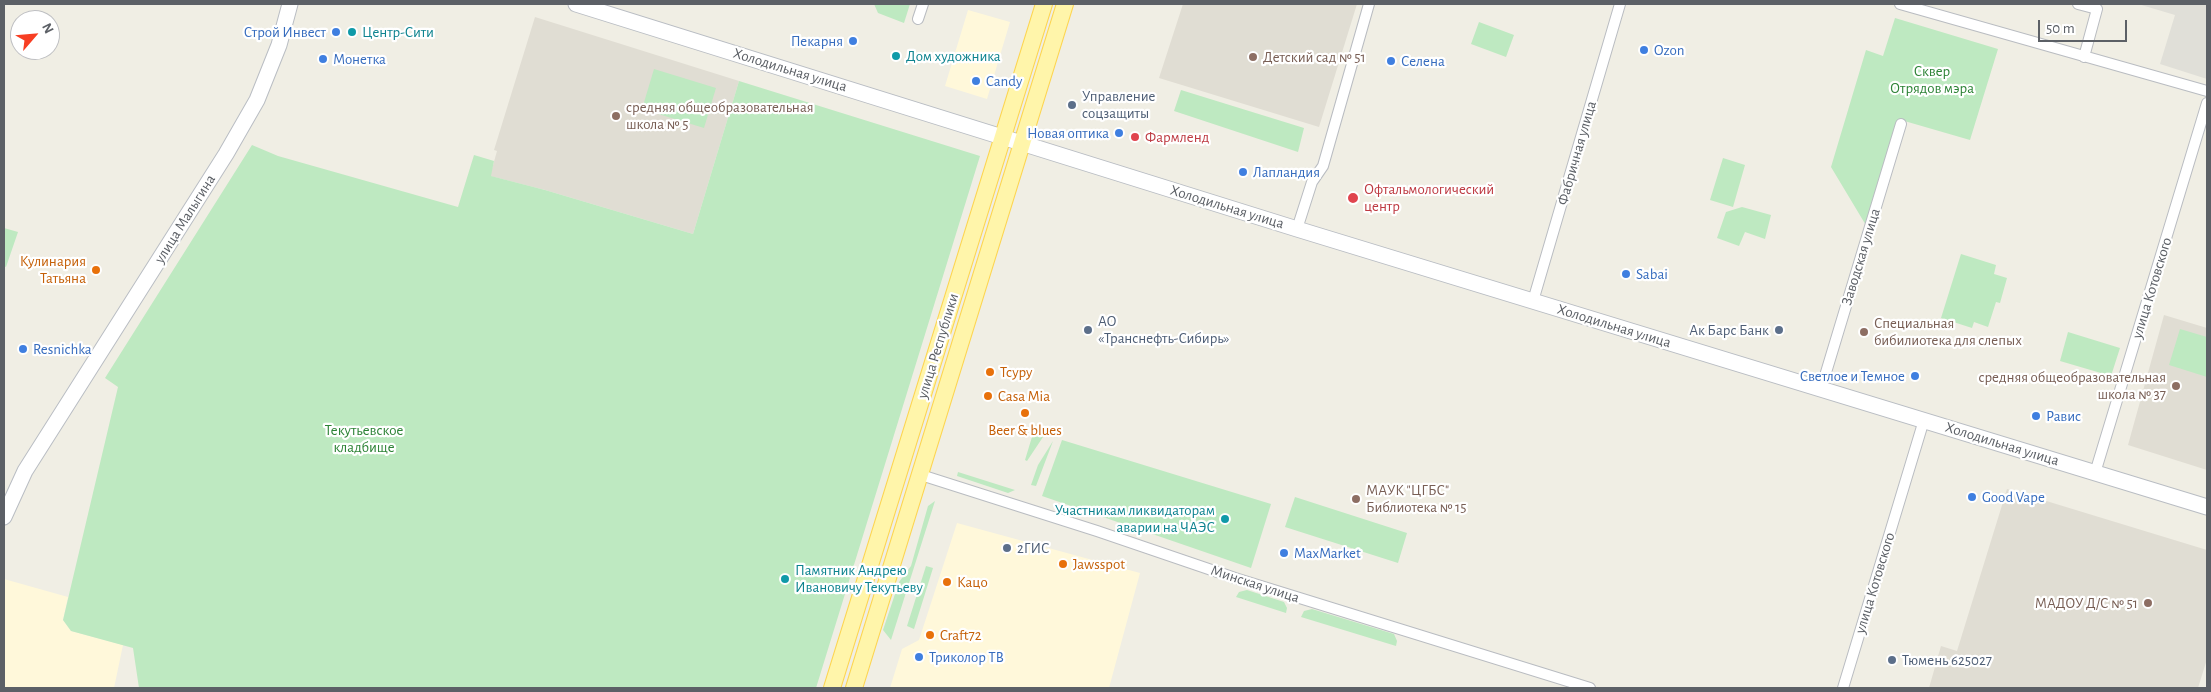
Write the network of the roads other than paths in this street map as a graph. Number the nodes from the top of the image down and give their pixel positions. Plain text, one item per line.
1 (290, 4) edge
2 (576, 4) edge
3 (923, 4) edge
4 (1044, 4) edge
5 (1065, 4) edge
6 (1369, 4) edge
7 (1620, 4) edge
8 (1900, 4) edge
9 (2078, 4) edge
10 (918, 19) dead end
11 (2084, 57) junction
12 (2207, 91) edge
13 (2207, 103) edge
14 (1901, 124) dead end
15 (1003, 137) junction
16 (1022, 143) junction
17 (1297, 229) junction
18 (1533, 301) junction
19 (1821, 389) junction
20 (1924, 420) junction
21 (2096, 473) junction
22 (921, 475) junction
23 (2207, 508) edge
24 (4, 517) edge
25 (832, 688) edge
26 (854, 688) edge
27 (1590, 688) edge
28 (1843, 688) edge

1 - 24 street, улица Малыгина
2 - 15 street, Холодильная улица
3 - 10 street
4 - 15 main road, улица Республики
5 - 16 main road, улица Республики
6 - 17 street
7 - 18 street, Фабричная улица
8 - 11 street
9 - 11 street
11 - 12 street
13 - 21 street, улица Котовского
14 - 19 street, Заводская улица
15 - 16 street, Холодильная улица
15 - 25 main road, улица Республики
16 - 17 street, Холодильная улица
16 - 22 main road, улица Республики
17 - 18 street, Холодильная улица
18 - 19 street, Холодильная улица
19 - 20 street, Холодильная улица
20 - 21 street, Холодильная улица
20 - 28 street, улица Котовского
21 - 23 street, Холодильная улица
22 - 26 main road, улица Республики
22 - 27 street, Минская улица

